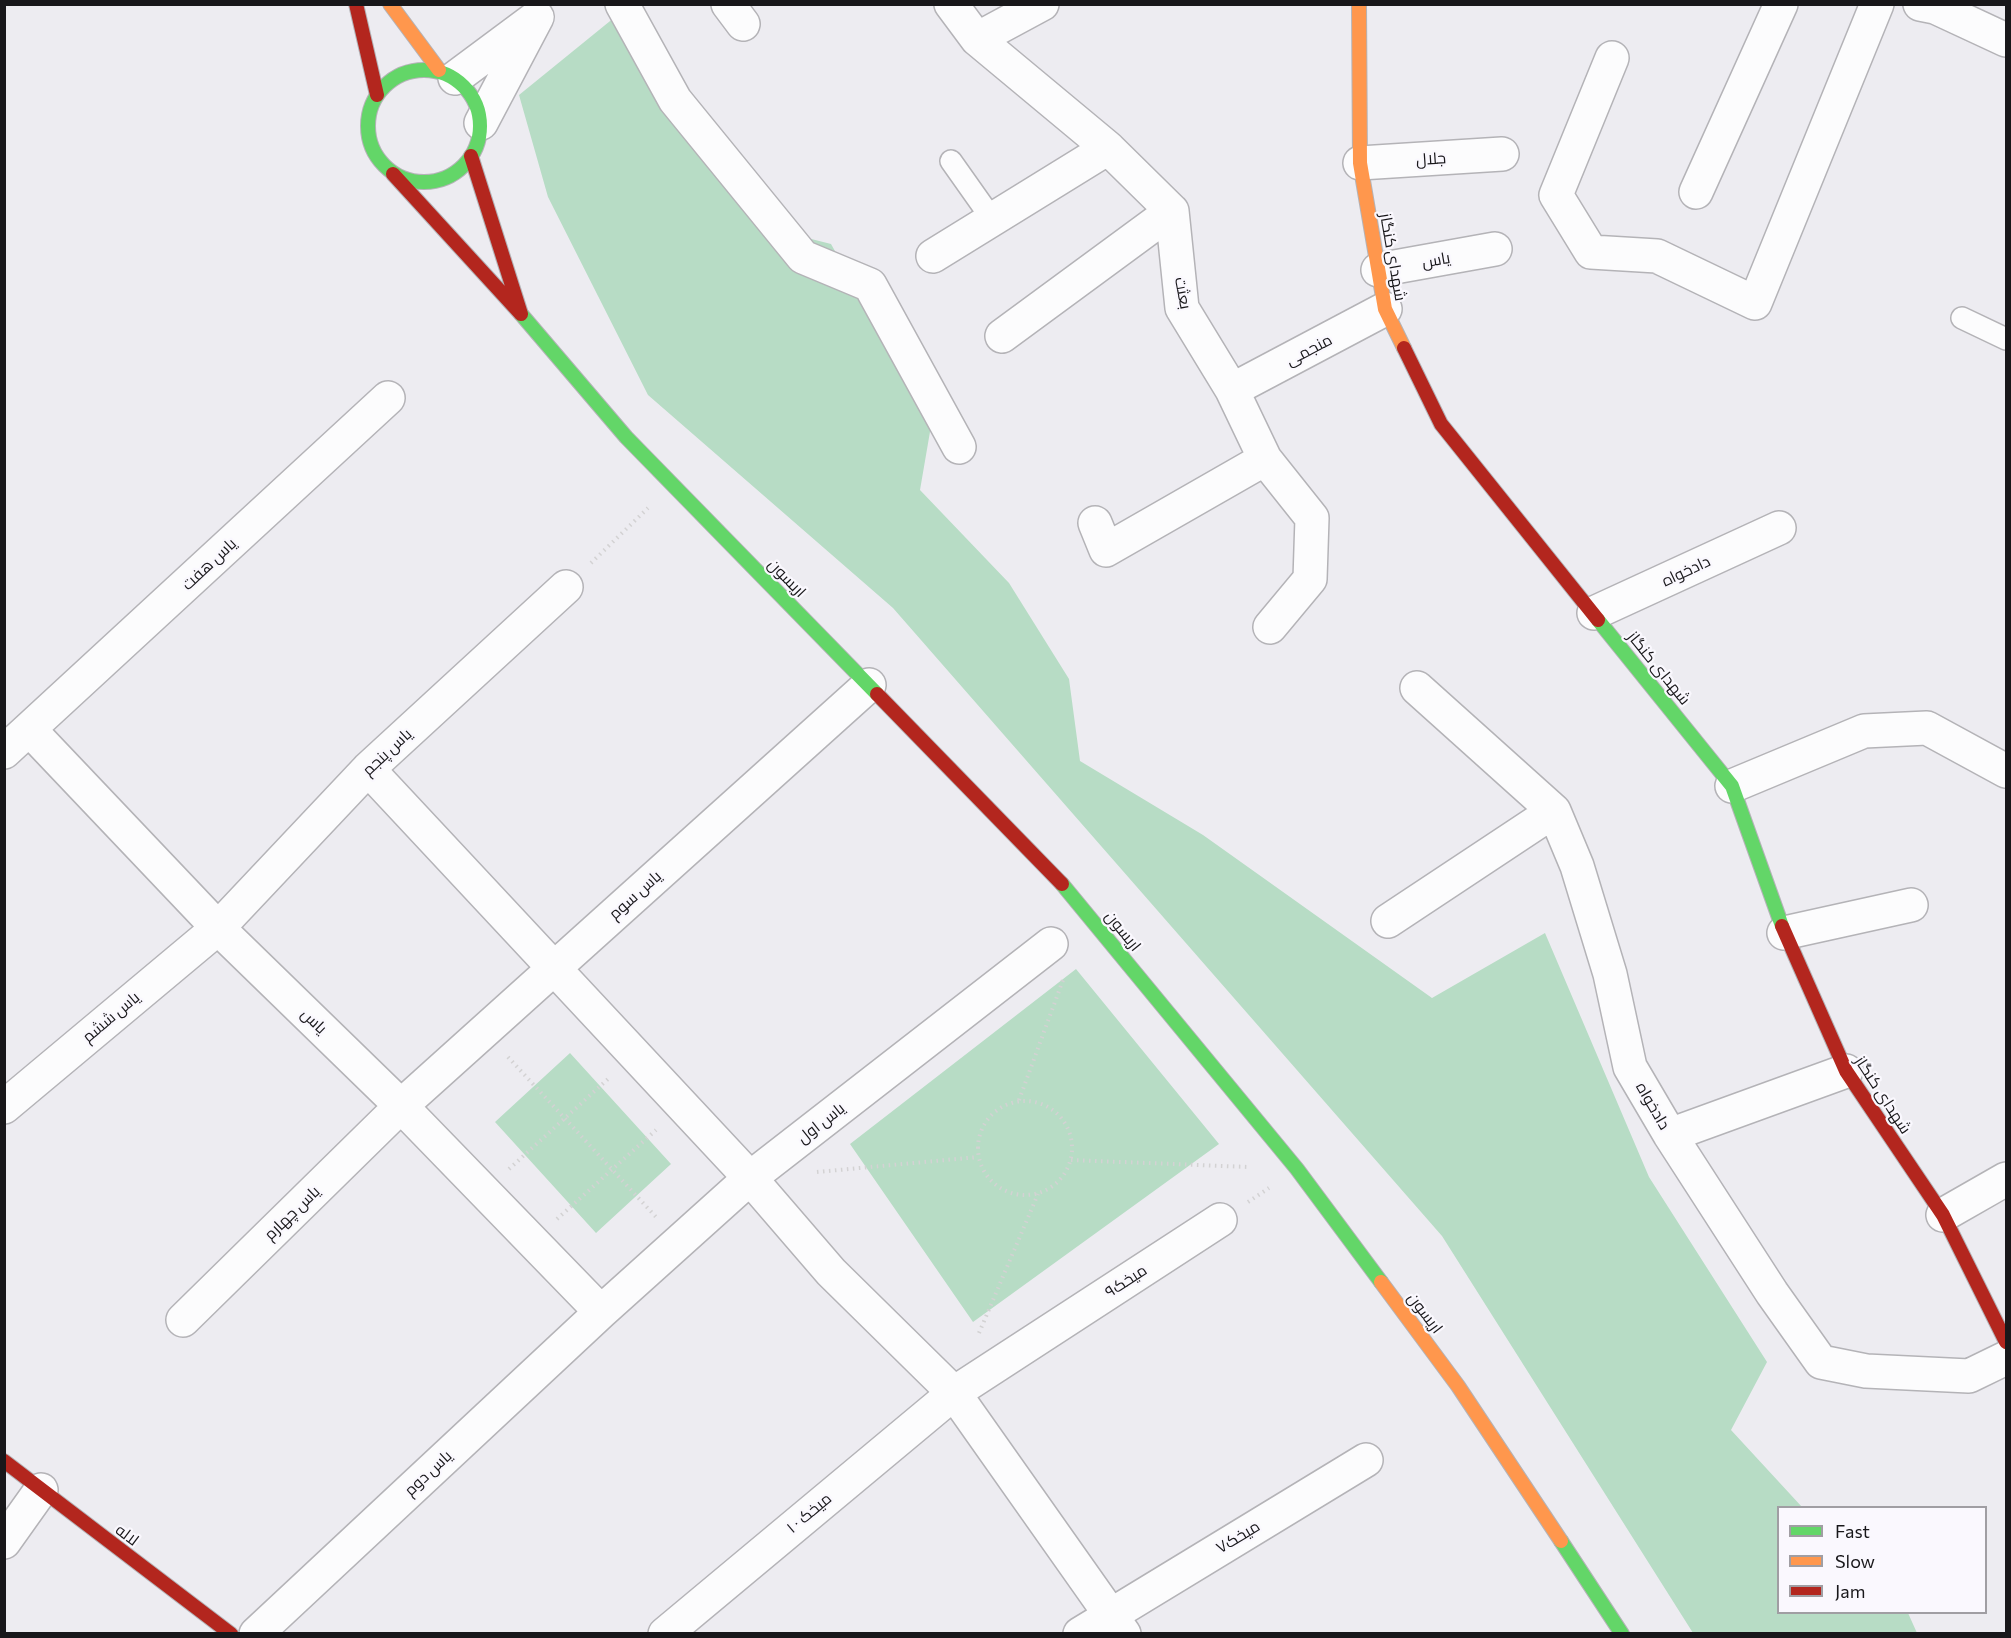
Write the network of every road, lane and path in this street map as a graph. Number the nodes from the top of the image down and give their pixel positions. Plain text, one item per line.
1 (356, 4) edge
2 (390, 4) edge
3 (622, 4) edge
4 (951, 4) edge
5 (1042, 4) edge
6 (1359, 4) edge
7 (1781, 4) edge
8 (1877, 4) edge
9 (1920, 4) edge
10 (540, 9) edge
11 (977, 39) junction
12 (2007, 40) edge
13 (1612, 58) dead end
14 (447, 74) junction
15 (377, 95) junction
16 (481, 123) junction
17 (1108, 148) junction
18 (1502, 154) dead end
19 (471, 156) junction
20 (951, 161) dead end
21 (1360, 163) junction
22 (393, 174) junction
23 (1696, 192) dead end
24 (1172, 211) junction
25 (992, 219) junction
26 (1495, 249) dead end
27 (933, 256) dead end
28 (1378, 270) junction
29 (1385, 309) junction
30 (521, 314) junction
31 (1962, 318) dead end
32 (1002, 336) dead end
33 (2007, 339) edge
34 (1232, 390) junction
35 (388, 398) dead end
36 (959, 447) dead end
37 (1265, 459) junction
38 (672, 484) junction
39 (1095, 523) dead end
40 (1779, 528) dead end
41 (566, 587) joint
42 (1594, 613) junction
43 (1270, 627) dead end
44 (869, 685) junction
45 (1417, 688) dead end
46 (29, 729) junction
47 (4, 752) edge
48 (368, 769) junction
49 (2007, 771) edge
50 (1732, 786) junction
51 (1554, 812) junction
52 (1911, 905) dead end
53 (1388, 921) dead end
54 (218, 928) junction
55 (1784, 933) junction
56 (1051, 944) dead end
57 (554, 968) junction
58 (1064, 979) dead end
59 (483, 1030) junction
60 (636, 1054) junction
61 (1846, 1071) junction
62 (1019, 1100) junction
63 (401, 1106) junction
64 (684, 1106) junction
65 (4, 1107) edge
66 (565, 1118) junction
67 (1670, 1135) junction
68 (978, 1157) junction
69 (1071, 1160) junction
70 (1297, 1169) junction
71 (612, 1170) junction
72 (807, 1173) dead end
73 (750, 1178) junction
74 (2007, 1179) edge
75 (484, 1192) junction
76 (1039, 1193) junction
77 (1944, 1215) junction
78 (1220, 1220) joint
79 (531, 1241) junction
80 (679, 1242) junction
81 (601, 1312) junction
82 (183, 1320) dead end
83 (976, 1340) dead end
84 (2007, 1342) edge
85 (2007, 1358) edge
86 (954, 1393) junction
87 (1366, 1460) dead end
88 (4, 1461) edge
89 (41, 1490) junction
90 (4, 1542) edge
91 (1117, 1624) edge
92 (231, 1634) edge
93 (256, 1634) edge
94 (665, 1634) edge
95 (1080, 1634) edge
96 (1622, 1634) edge

1 - 15 main road
2 - 14 main road
3 - 36 street
4 - 11 street
5 - 11 street
6 - 21 main road, شهدای کنگاز
7 - 23 street
8 - 13 street
9 - 12 street
10 - 14 street
10 - 16 street
11 - 17 street
14 - 15 main road
14 - 16 main road
15 - 22 main road
16 - 19 main road
17 - 24 street
17 - 25 street
18 - 21 street, جلال
19 - 22 main road
19 - 30 main road
20 - 25 lane
21 - 28 main road, شهدای کنگاز
22 - 30 main road, اریسون
24 - 32 street
24 - 34 street, بعثت
25 - 27 street
26 - 28 street, یاس
28 - 29 main road, شهدای کنگاز
29 - 34 street, منجمی
29 - 42 main road, شهدای کنگاز
30 - 38 main road, اریسون
31 - 33 lane
34 - 37 street, بعثت
35 - 46 street, یاس هفت
37 - 39 street
37 - 43 street, بعثت
38 - 41 path
38 - 44 main road, اریسون
40 - 42 street, دادخواه
41 - 48 street, یاس پنجم
42 - 50 main road, شهدای کنگاز
44 - 57 street, یاس سوم
44 - 70 main road, اریسون
45 - 51 street, دادخواه
46 - 47 street, یاس هفت
46 - 54 street, یاس
48 - 54 street, یاس پنجم
48 - 57 street
49 - 50 street
50 - 55 main road, شهدای کنگاز
51 - 53 street
51 - 67 street, دادخواه
52 - 55 street
54 - 63 street, یاس
54 - 65 street, یاس ششم
55 - 61 main road, شهدای کنگاز
56 - 73 street, یاس اول
57 - 59 street, یاس سوم
57 - 60 street
58 - 62 path
59 - 63 street, یاس سوم
59 - 66 path
60 - 64 street
60 - 66 path
61 - 67 street
61 - 77 main road, شهدای کنگاز
62 - 68 path
62 - 69 path
63 - 75 street, یاس
63 - 82 street, یاس چهارم
64 - 71 path
64 - 73 street
66 - 71 path
66 - 75 path
67 - 85 street, دادخواه
68 - 72 path
68 - 76 path
69 - 70 path
69 - 76 path
70 - 78 path
70 - 96 main road, اریسون
71 - 79 path
71 - 80 path
73 - 80 street, یاس اول
73 - 86 street
74 - 77 street
75 - 79 street, یاس
76 - 83 path
77 - 84 main road, شهدای کنگاز
78 - 86 street, میخک۹
79 - 81 street, یاس
80 - 81 street, یاس اول
81 - 93 street, یاس دوم
86 - 91 street
86 - 94 street, میخک ۰ ۱
87 - 91 street, میخک۷
88 - 89 main road, لاله
89 - 90 street
89 - 92 main road, لاله
91 - 95 street, میخک۷

